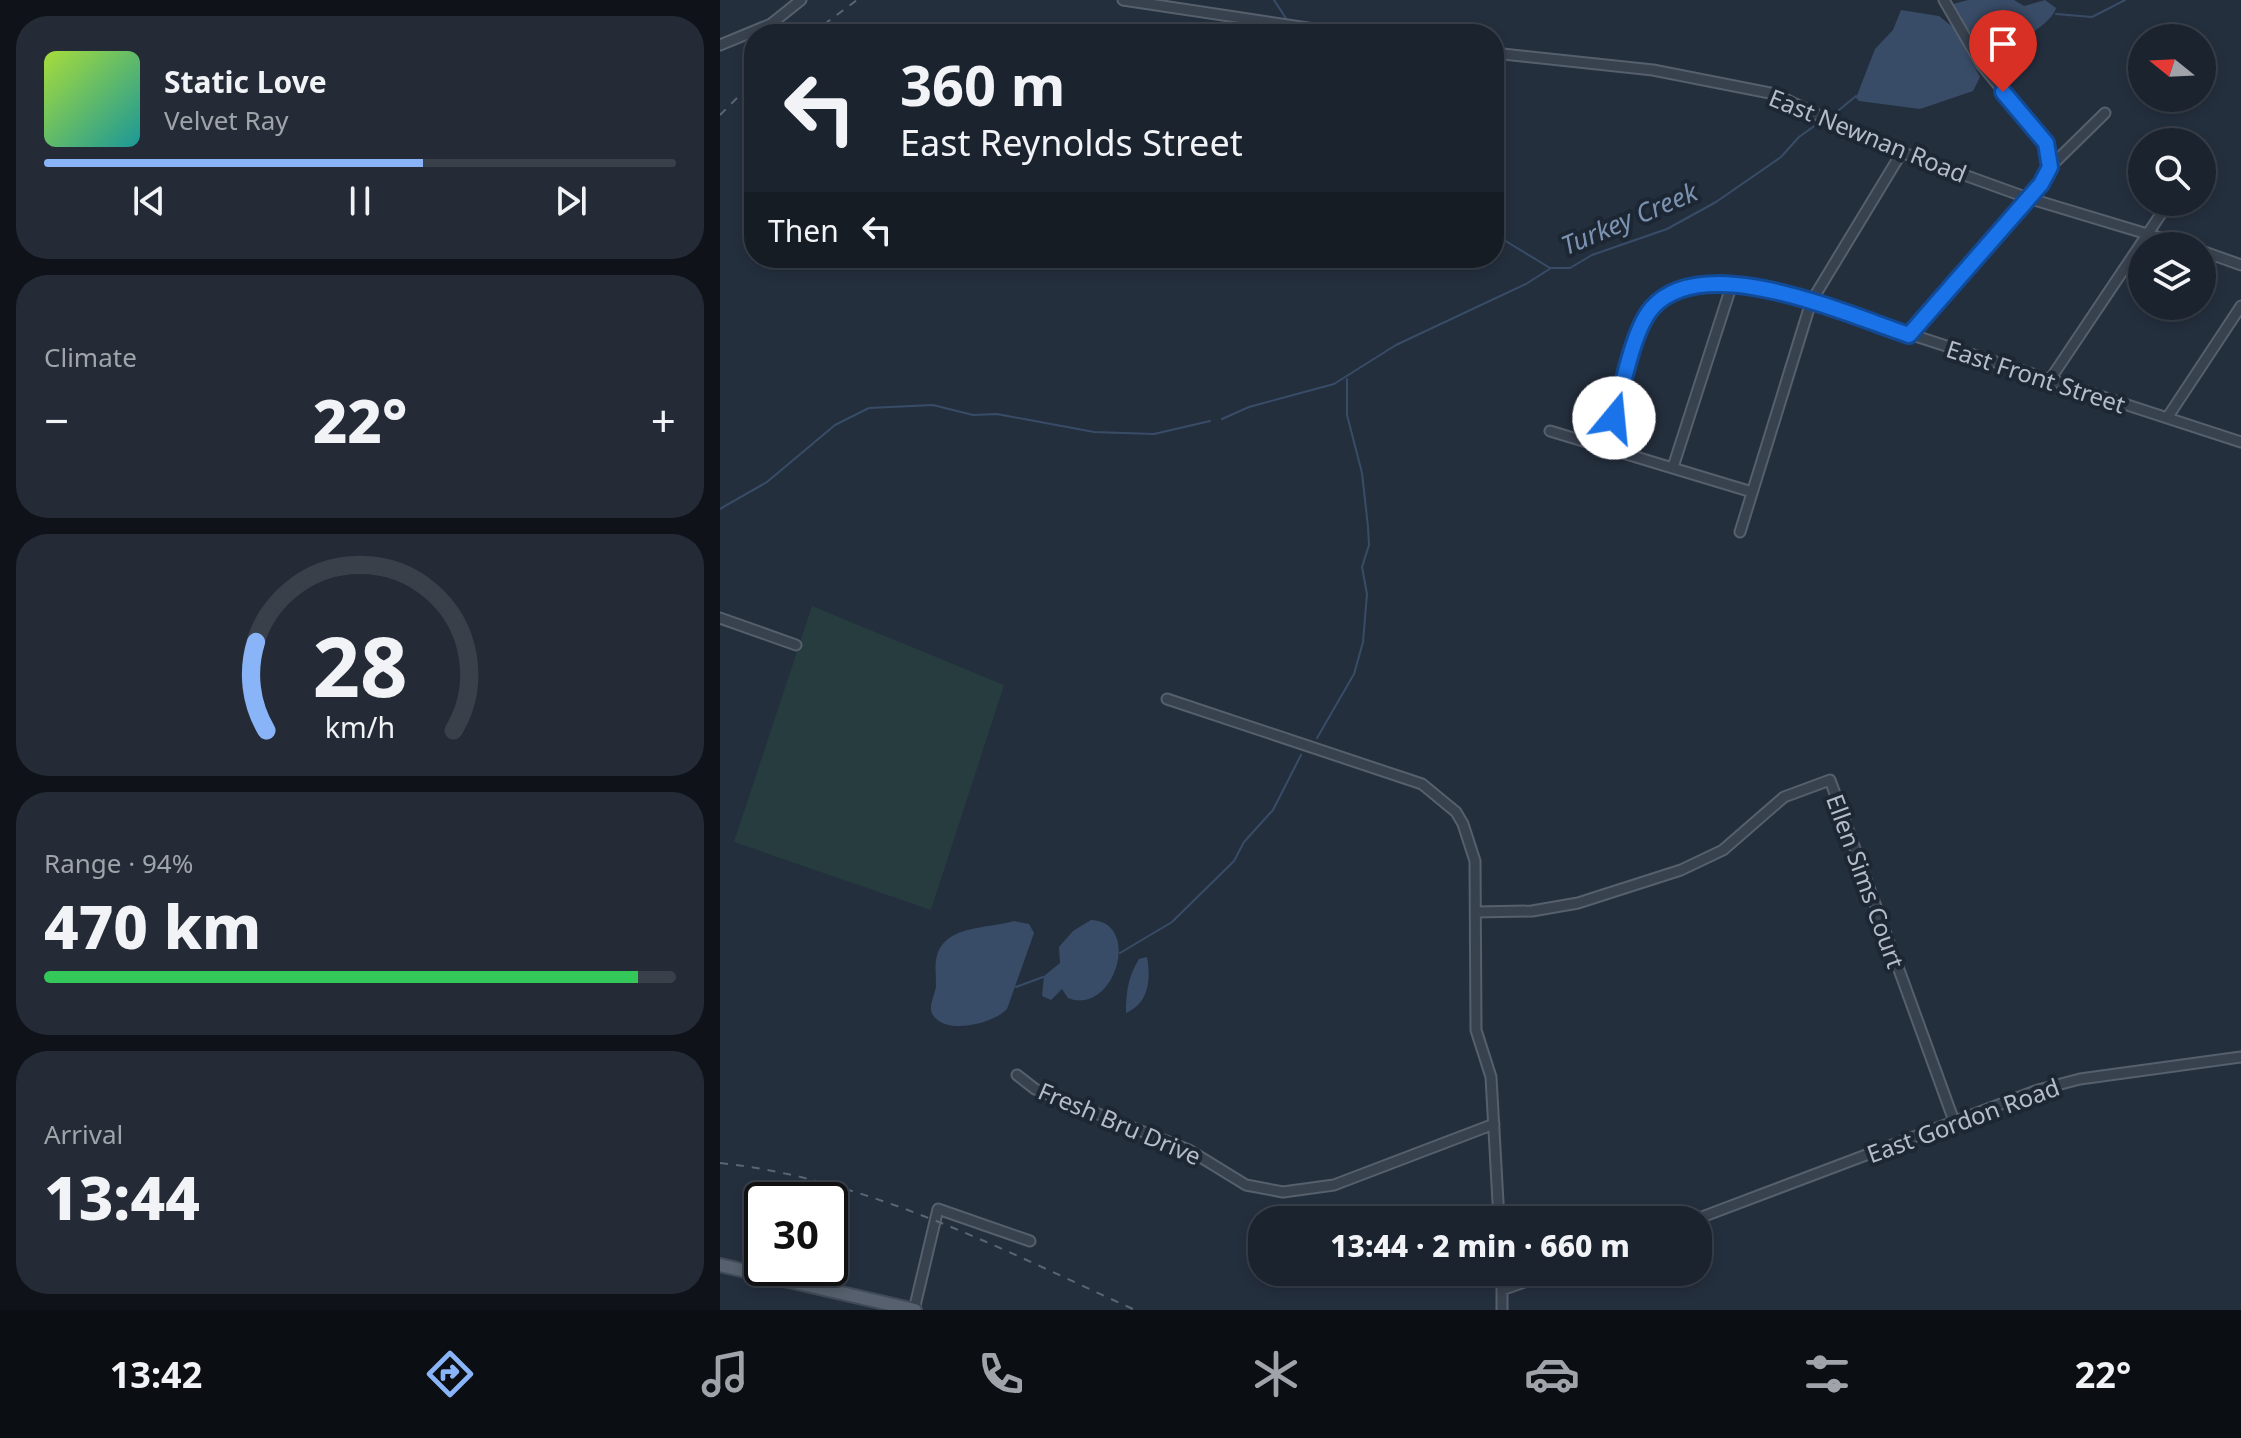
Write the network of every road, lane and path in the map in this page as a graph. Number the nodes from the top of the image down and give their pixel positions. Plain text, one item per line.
1 (801, 0) edge
2 (1123, 0) edge
3 (1944, 0) edge
4 (771, 24) edge
5 (1282, 24) edge
6 (744, 35) edge
7 (720, 45) edge
8 (1504, 54) edge
9 (2105, 113) dead end
10 (1902, 152) junction
11 (2050, 167) junction
12 (2028, 198) junction
13 (2159, 216) edge
14 (2147, 232) joint
15 (2216, 256) edge
16 (2128, 261) edge
17 (2241, 265) edge
18 (1732, 284) junction
19 (1811, 302) junction
20 (2241, 306) edge
21 (1909, 335) junction
22 (2049, 381) junction
23 (2167, 418) junction
24 (1550, 431) dead end
25 (2241, 442) edge
26 (1605, 447) junction
27 (1673, 467) junction
28 (1752, 492) junction
29 (1740, 532) dead end
30 (720, 618) edge
31 (796, 645) dead end
32 (1167, 699) dead end
33 (1476, 912) junction
34 (2241, 1057) edge
35 (1017, 1075) dead end
36 (1954, 1121) junction
37 (1494, 1124) junction
38 (1498, 1206) edge
39 (1712, 1213) edge
40 (1030, 1241) dead end
41 (720, 1265) edge
42 (1502, 1286) edge
43 (1513, 1286) edge
44 (1502, 1290) junction
45 (914, 1310) edge
46 (1502, 1310) edge

1 - 4 street
2 - 5 street
3 - 11 street
6 - 7 street
8 - 10 street, East Newnan Road
9 - 11 street
10 - 12 street, East Newnan Road
10 - 19 street
11 - 12 street
12 - 14 street, East Newnan Road
12 - 21 street
13 - 14 street
15 - 17 street
16 - 22 street
18 - 19 street, East Front Street
18 - 26 street, East Front Street
18 - 27 street
19 - 21 street, East Front Street
19 - 28 street
20 - 23 street
21 - 22 street, East Front Street
22 - 23 street, East Front Street
23 - 25 street, East Front Street
24 - 26 street
26 - 27 street
27 - 28 street
28 - 29 street
30 - 31 street
32 - 33 street
33 - 36 street, Ellen Sims Court
33 - 37 street
34 - 36 street, East Gordon Road
35 - 37 street, Fresh Bru Drive
36 - 39 street, East Gordon Road
37 - 38 street
40 - 45 street
41 - 45 main road
42 - 44 street
43 - 44 street
44 - 46 street

